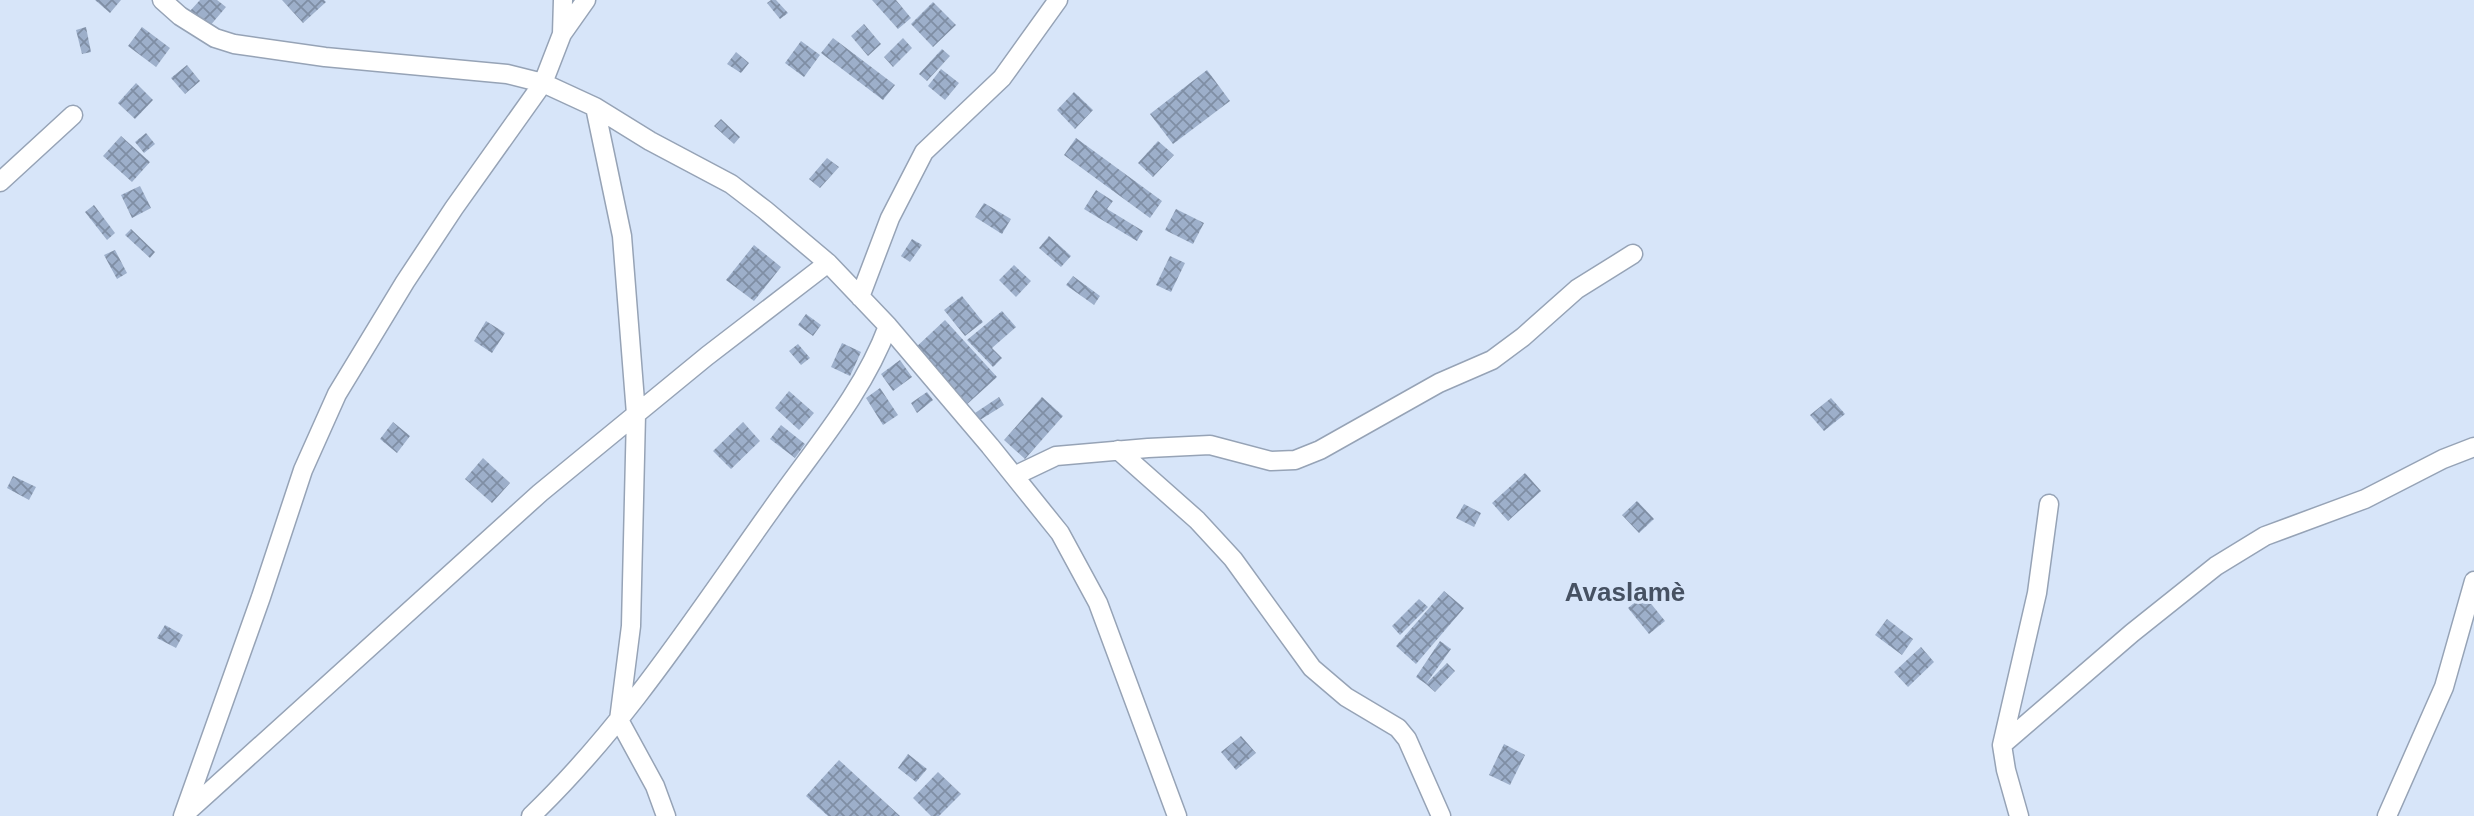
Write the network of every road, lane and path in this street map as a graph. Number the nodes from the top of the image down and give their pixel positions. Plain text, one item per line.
1 (162, 0) edge
2 (563, 0) edge
3 (586, 0) edge
4 (1058, 0) edge
5 (562, 34) junction
6 (543, 83) junction
7 (595, 107) junction
8 (73, 115) dead end
9 (0, 182) edge
10 (1633, 254) dead end
11 (828, 263) junction
12 (860, 297) junction
13 (888, 326) junction
14 (636, 414) junction
15 (2474, 447) edge
16 (1118, 450) junction
17 (1014, 476) junction
18 (2049, 504) dead end
19 (2474, 581) edge
20 (2470, 612) edge
21 (619, 720) junction
22 (2003, 745) junction
23 (183, 816) edge
24 (531, 816) edge
25 (666, 816) edge
26 (1177, 816) edge
27 (1441, 816) edge
28 (2019, 816) edge
29 (2387, 816) edge

1 - 6 street
2 - 5 street
3 - 5 street
4 - 12 street
5 - 6 street
6 - 7 street
6 - 23 street
7 - 11 street
7 - 14 street
8 - 9 street
10 - 16 street
11 - 12 street
11 - 14 street
12 - 13 street
13 - 17 street
13 - 21 street
14 - 21 street
14 - 23 street
15 - 22 street
16 - 17 street
16 - 27 street
17 - 26 street
18 - 22 street
19 - 20 street
20 - 29 street
21 - 24 street
21 - 25 street
22 - 28 street

